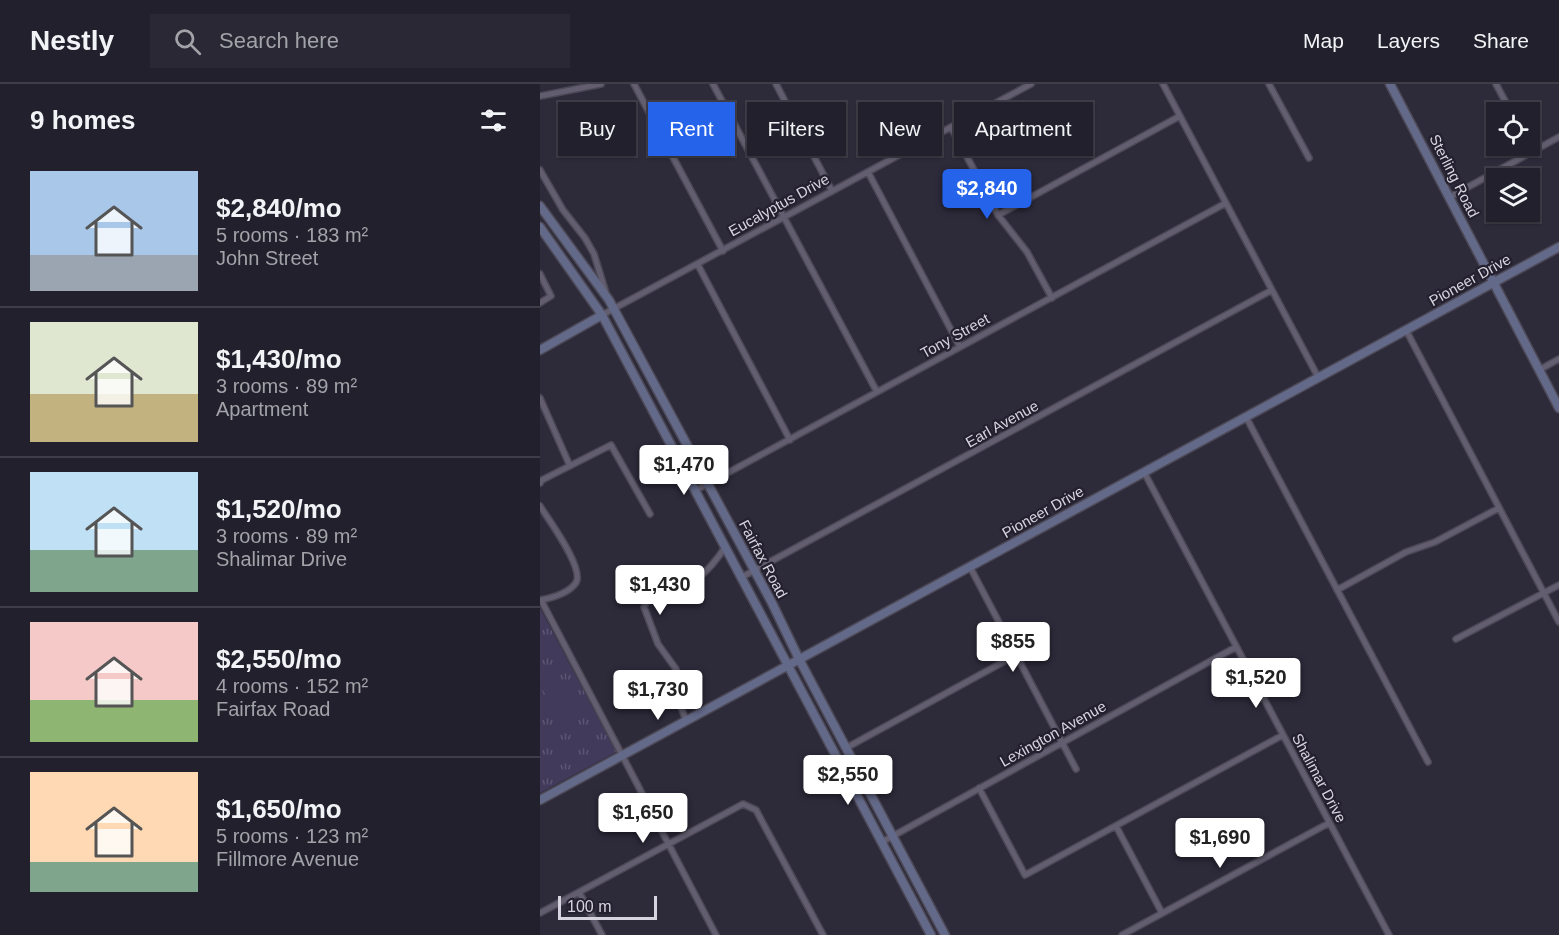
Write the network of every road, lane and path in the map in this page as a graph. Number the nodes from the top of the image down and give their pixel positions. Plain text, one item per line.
1 (601, 84) edge
2 (634, 84) edge
3 (712, 84) edge
4 (776, 84) edge
5 (1031, 84) edge
6 (1163, 84) edge
7 (1269, 84) edge
8 (1390, 84) edge
9 (1496, 84) edge
10 (540, 96) edge
11 (1506, 102) edge
12 (1180, 116) junction
13 (951, 127) junction
14 (1559, 137) edge
15 (1540, 148) edge
16 (1526, 156) edge
17 (1309, 158) dead end
18 (540, 170) edge
19 (868, 172) junction
20 (832, 191) junction
21 (1450, 197) junction
22 (1226, 203) junction
23 (540, 206) edge
24 (998, 215) junction
25 (785, 218) junction
26 (540, 226) edge
27 (1559, 247) edge
28 (723, 251) junction
29 (698, 265) junction
30 (540, 274) edge
31 (1493, 283) junction
32 (1272, 290) junction
33 (1052, 298) junction
34 (609, 300) junction
35 (540, 303) edge
36 (613, 310) junction
37 (602, 315) junction
38 (1406, 330) junction
39 (960, 347) junction
40 (540, 350) edge
41 (1559, 359) edge
42 (1539, 370) junction
43 (1318, 377) junction
44 (877, 392) junction
45 (540, 398) edge
46 (1559, 408) edge
47 (1245, 417) junction
48 (790, 440) junction
49 (570, 466) junction
50 (1144, 472) junction
51 (540, 483) edge
52 (707, 484) junction
53 (696, 490) junction
54 (540, 506) edge
55 (1499, 508) junction
56 (650, 514) dead end
57 (726, 546) junction
58 (970, 567) junction
59 (755, 571) junction
60 (742, 577) junction
61 (1559, 585) edge
62 (1337, 590) junction
63 (1544, 593) junction
64 (541, 600) edge
65 (1559, 622) edge
66 (1456, 639) dead end
67 (1236, 647) junction
68 (1016, 655) junction
69 (799, 659) junction
70 (788, 665) junction
71 (686, 720) junction
72 (1282, 735) junction
73 (1062, 742) junction
74 (846, 748) junction
75 (623, 754) junction
76 (1428, 762) dead end
77 (1076, 769) dead end
78 (979, 788) junction
79 (540, 800) edge
80 (1329, 823) junction
81 (1116, 826) junction
82 (893, 836) junction
83 (882, 842) junction
84 (669, 843) junction
85 (579, 892) junction
86 (540, 913) edge
87 (1162, 913) junction
88 (602, 935) edge
89 (716, 935) edge
90 (823, 935) edge
91 (931, 935) edge
92 (945, 935) edge
93 (1122, 935) edge
94 (1389, 935) edge

1 - 10 street
2 - 28 street
3 - 25 street
4 - 20 street
5 - 13 street, Eucalyptus Drive
6 - 12 street
7 - 17 street
8 - 21 main road, Sterling Road
9 - 11 street
12 - 22 street
12 - 24 street
13 - 19 street, Eucalyptus Drive
13 - 24 street
14 - 15 street
16 - 21 street
18 - 34 street
19 - 20 street, Eucalyptus Drive
19 - 39 street
20 - 25 street, Eucalyptus Drive
21 - 31 main road, Sterling Road
22 - 32 street
22 - 33 street, Tony Street
23 - 34 main road, Fairfax Road
24 - 33 street
25 - 28 street, Eucalyptus Drive
25 - 44 street
26 - 37 main road, Fairfax Road
27 - 31 main road, Pioneer Drive
28 - 29 street, Eucalyptus Drive
29 - 36 street, Eucalyptus Drive
29 - 48 street
30 - 35 street
31 - 38 main road, Pioneer Drive
31 - 42 main road, Sterling Road
32 - 43 street
32 - 59 street, Earl Avenue
33 - 39 street, Tony Street
34 - 36 main road, Fairfax Road
36 - 37 street, Eucalyptus Drive
36 - 52 main road, Fairfax Road
37 - 40 main road, Eucalyptus Drive
37 - 53 main road, Fairfax Road
38 - 43 main road, Pioneer Drive
38 - 55 street
39 - 44 street, Tony Street
41 - 42 street
42 - 46 main road, Sterling Road
43 - 47 main road, Pioneer Drive
44 - 48 street, Tony Street
45 - 49 street
47 - 50 main road, Pioneer Drive
47 - 62 street
48 - 52 street, Tony Street
49 - 51 street
49 - 56 street
50 - 58 main road, Pioneer Drive
50 - 67 street, Shalimar Drive
52 - 53 street, Tony Street
52 - 59 main road, Fairfax Road
53 - 57 main road, Fairfax Road
54 - 64 street
55 - 62 street
55 - 63 street
57 - 60 main road, Fairfax Road
57 - 71 street
58 - 68 street
58 - 69 main road, Pioneer Drive
59 - 60 street, Earl Avenue
59 - 69 main road, Fairfax Road
60 - 70 main road, Fairfax Road
61 - 63 street
62 - 76 street
63 - 65 street
63 - 66 street
64 - 75 street
67 - 72 street, Shalimar Drive
67 - 73 street, Lexington Avenue
68 - 73 street
68 - 74 street
69 - 70 main road, Pioneer Drive
69 - 74 main road, Fairfax Road
70 - 71 main road, Pioneer Drive
70 - 83 main road, Fairfax Road
71 - 75 main road, Pioneer Drive
72 - 80 street, Shalimar Drive
72 - 81 street
73 - 77 street
73 - 78 street, Lexington Avenue
74 - 82 main road, Fairfax Road
75 - 79 main road, Pioneer Drive
75 - 84 street
78 - 81 street
78 - 82 street, Lexington Avenue
80 - 87 street
80 - 94 street, Shalimar Drive
81 - 87 street
82 - 83 street, Lexington Avenue
82 - 92 main road, Fairfax Road
83 - 91 main road, Fairfax Road
84 - 85 street
84 - 89 street
84 - 90 street
85 - 86 street
85 - 88 street
87 - 93 street

